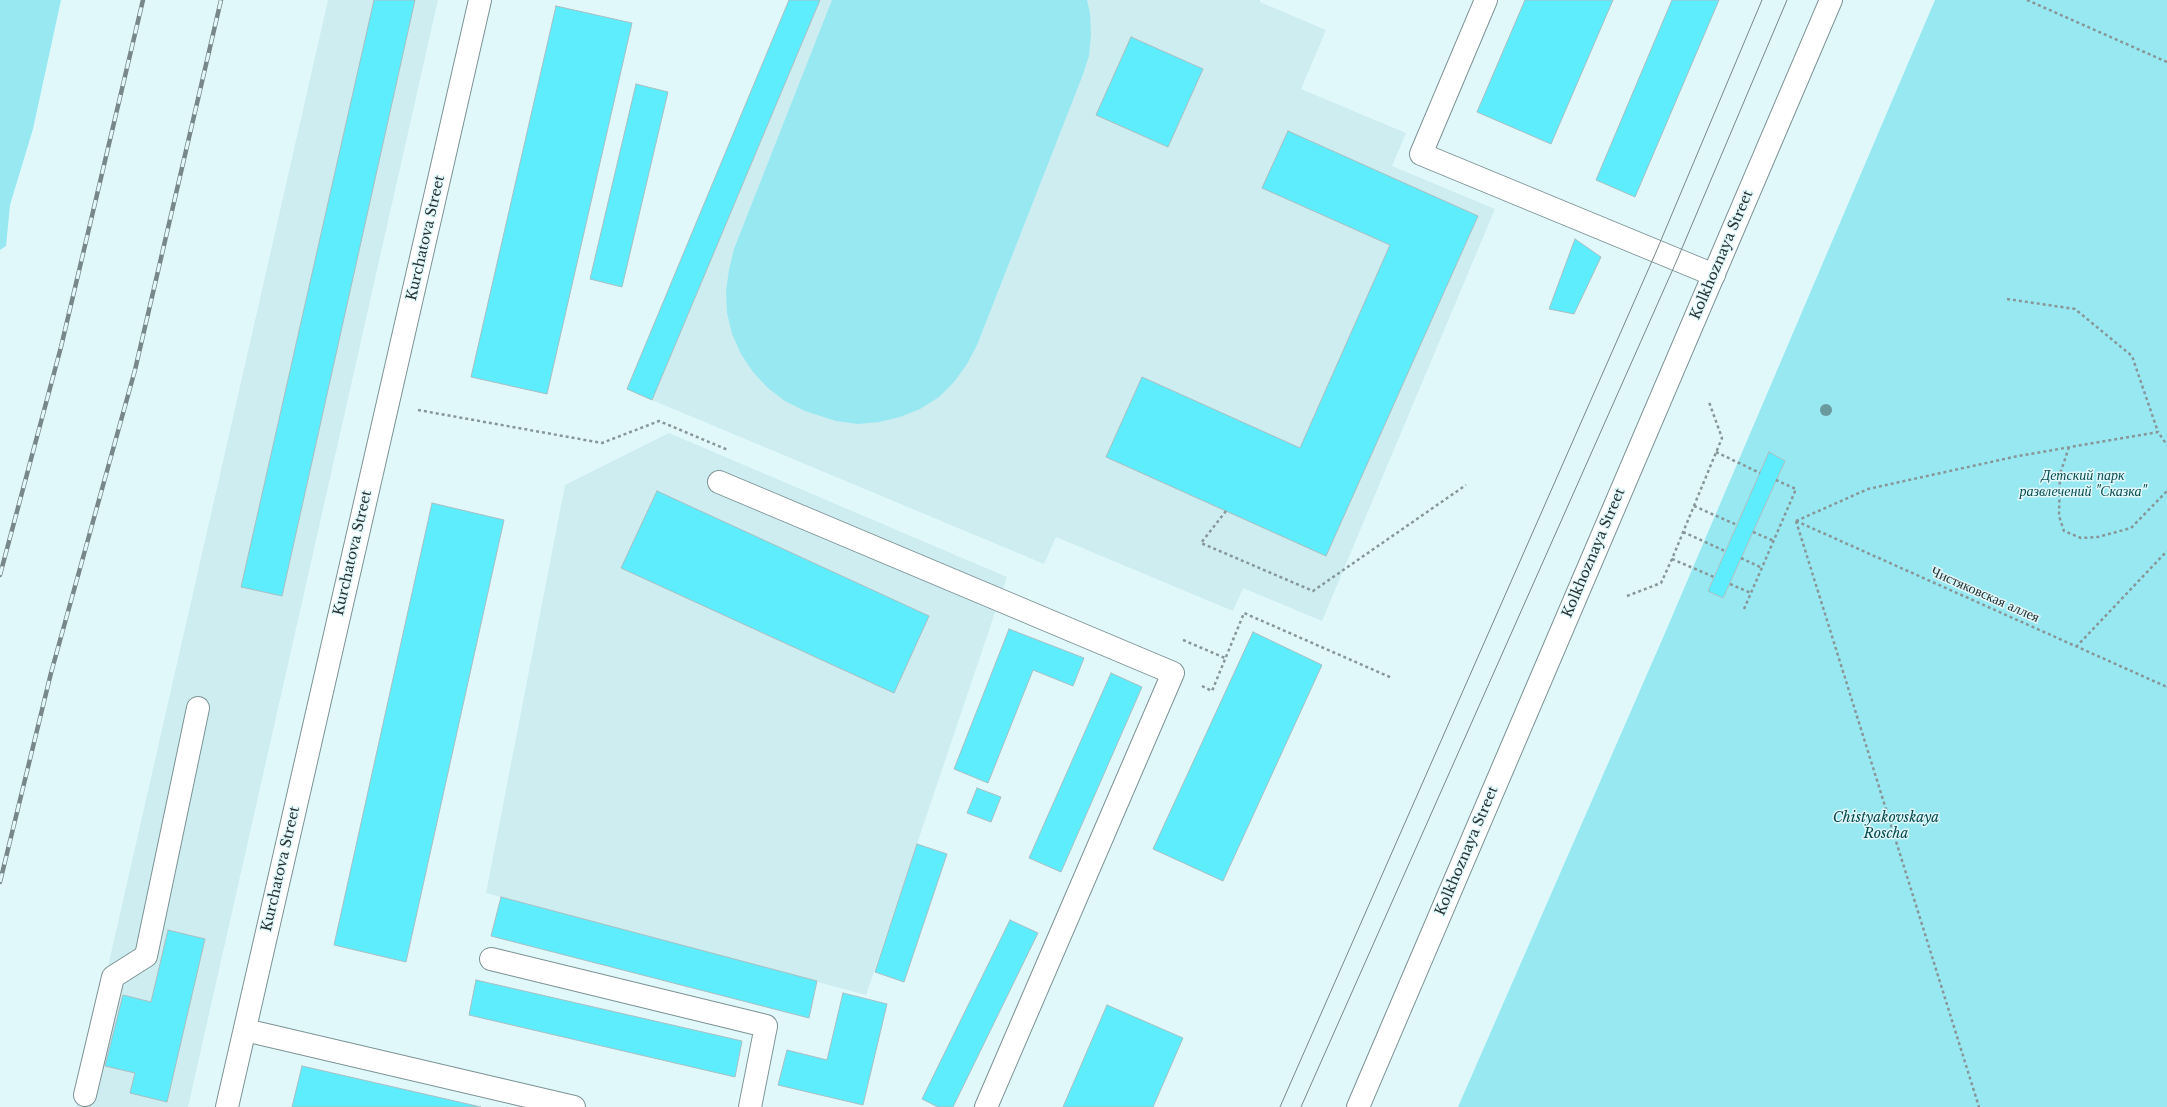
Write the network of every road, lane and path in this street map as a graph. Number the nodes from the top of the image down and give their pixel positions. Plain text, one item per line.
1 (480, 0) edge
2 (1486, 0) edge
3 (1831, 0) edge
4 (2026, 0) edge
5 (2167, 62) edge
6 (1714, 276) junction
7 (2007, 299) dead end
8 (1709, 402) dead end
9 (2158, 432) junction
10 (2167, 445) edge
11 (2069, 447) junction
12 (1716, 452) junction
13 (1760, 473) dead end
14 (1776, 480) dead end
15 (719, 482) dead end
16 (1466, 485) dead end
17 (2167, 491) edge
18 (1694, 506) junction
19 (1226, 511) dead end
20 (1796, 521) junction
21 (1737, 525) dead end
22 (1683, 532) junction
23 (1753, 532) dead end
24 (1774, 541) junction
25 (2167, 550) edge
26 (1725, 551) dead end
27 (1741, 558) dead end
28 (1672, 559) junction
29 (1762, 568) junction
30 (1714, 577) dead end
31 (1730, 584) dead end
32 (1751, 593) junction
33 (1627, 596) dead end
34 (1744, 609) dead end
35 (2076, 647) junction
36 (1173, 673) junction
37 (1392, 678) dead end
38 (2167, 687) edge
39 (198, 708) dead end
40 (491, 959) dead end
41 (245, 1030) junction
42 (85, 1095) dead end
43 (227, 1107) edge
44 (574, 1107) edge
45 (750, 1107) edge
46 (986, 1107) edge
47 (1358, 1107) edge
48 (1979, 1107) edge

1 - 41 main road, Kurchatova Street
2 - 6 main road
3 - 6 main road, Kolkhoznaya Street
4 - 5 path
6 - 47 main road, Kolkhoznaya Street
7 - 9 path
8 - 12 path
9 - 10 path
9 - 11 path
11 - 17 path
11 - 20 path
12 - 13 path
12 - 18 path
14 - 24 path
15 - 36 main road
16 - 19 path
18 - 21 path
18 - 22 path
20 - 35 path, Чистяковская аллея
20 - 48 path
22 - 26 path
22 - 28 path
23 - 24 path
24 - 29 path
25 - 35 path
27 - 29 path
28 - 30 path
28 - 33 path
29 - 32 path
31 - 32 path
32 - 34 path
35 - 38 path, Чистяковская аллея
36 - 37 path
36 - 46 main road
39 - 42 main road
40 - 45 main road
41 - 43 main road, Kurchatova Street
41 - 44 main road

